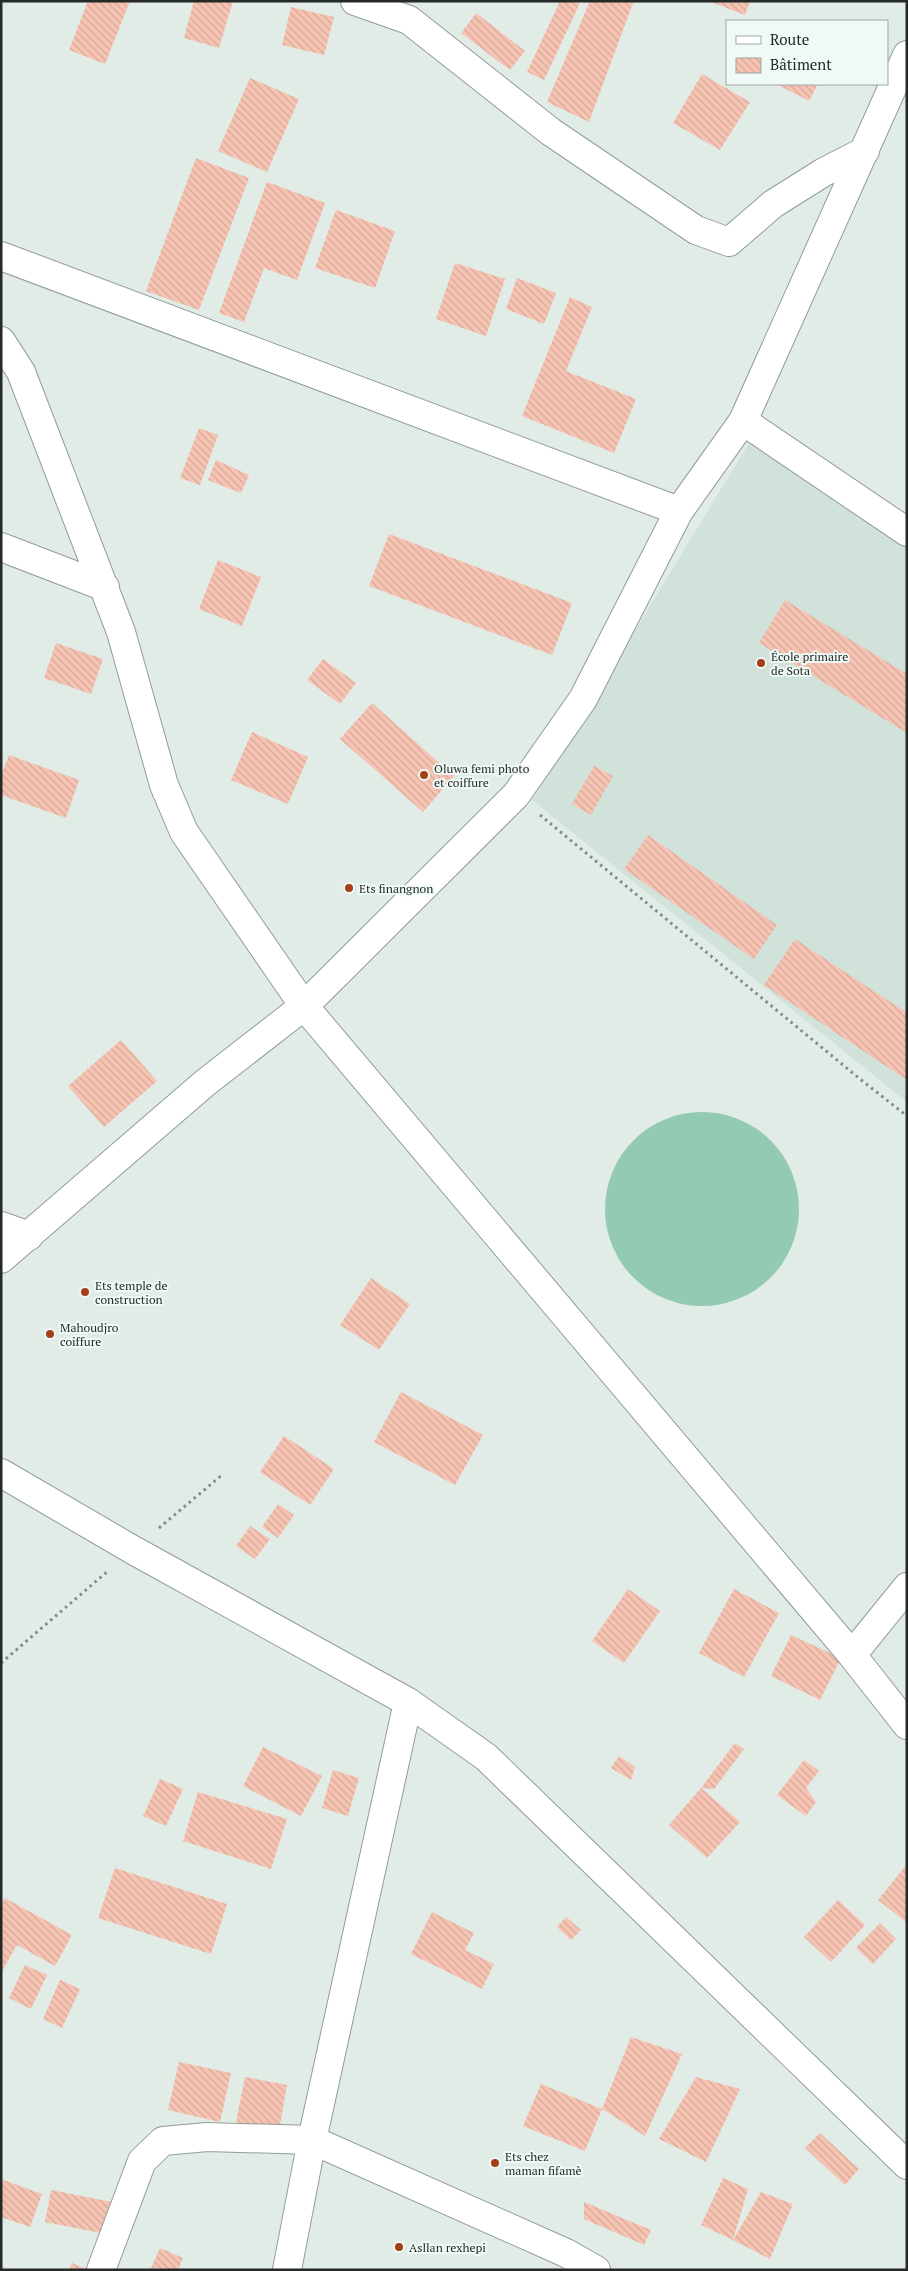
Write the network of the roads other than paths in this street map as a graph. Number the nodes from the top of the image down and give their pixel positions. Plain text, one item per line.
1 (355, 1) edge
2 (907, 55) edge
3 (865, 151) junction
4 (1, 256) edge
5 (1, 341) edge
6 (743, 421) junction
7 (679, 511) junction
8 (907, 532) edge
9 (1, 547) edge
10 (105, 587) junction
11 (304, 1006) junction
12 (1, 1226) edge
13 (29, 1236) junction
14 (1, 1259) edge
15 (1, 1473) edge
16 (907, 1587) edge
17 (852, 1655) junction
18 (408, 1702) junction
19 (907, 1725) edge
20 (312, 2140) junction
21 (907, 2164) edge
22 (101, 2270) edge
23 (286, 2270) edge
24 (596, 2270) edge

1 - 3 street
2 - 3 street
3 - 6 street
4 - 7 street
5 - 10 street
6 - 7 street
6 - 8 street
7 - 11 street
9 - 10 street
10 - 11 street
11 - 13 street
11 - 17 street
12 - 13 street
13 - 14 street
15 - 18 street
16 - 17 street
17 - 19 street
18 - 20 street
18 - 21 street
20 - 22 street
20 - 23 street
20 - 24 street

